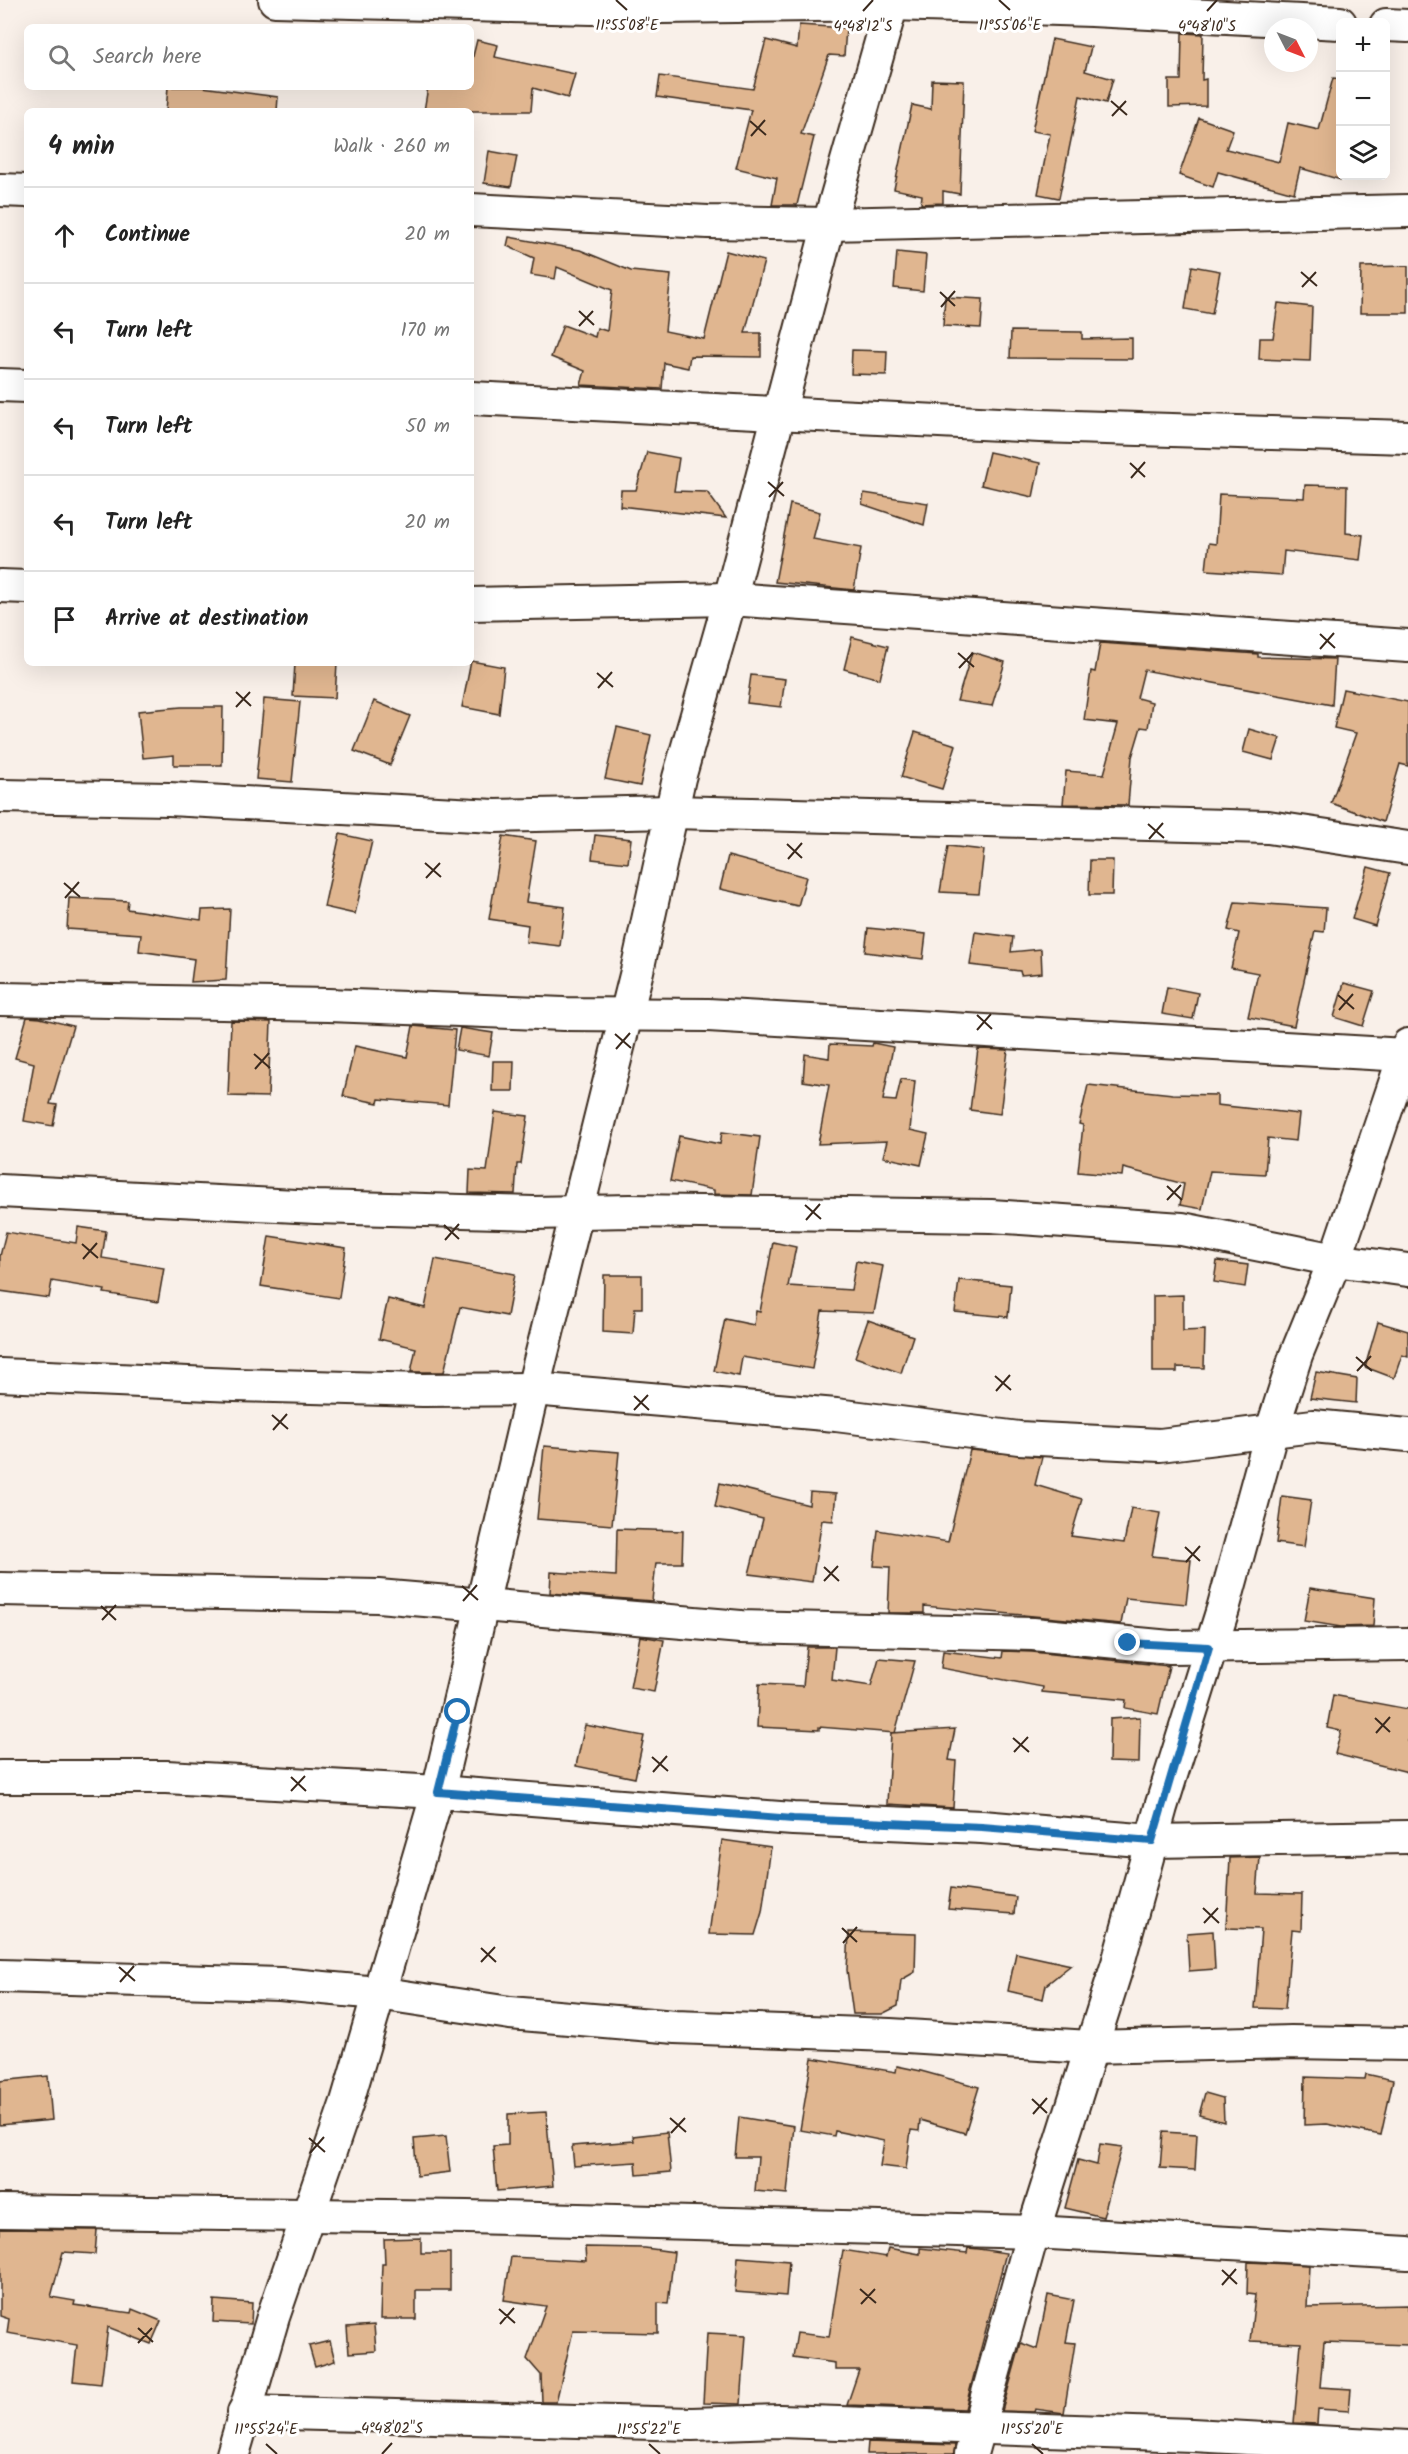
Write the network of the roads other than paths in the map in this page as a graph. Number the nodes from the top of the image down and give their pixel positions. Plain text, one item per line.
1 (275, 0) edge
2 (892, 2) edge
3 (1336, 22) edge
4 (1390, 25) edge
5 (1408, 26) edge
6 (0, 190) edge
7 (24, 191) edge
8 (474, 210) edge
9 (1408, 211) edge
10 (829, 224) junction
11 (0, 385) edge
12 (24, 386) edge
13 (474, 398) edge
14 (778, 414) junction
15 (1408, 437) edge
16 (0, 586) edge
17 (24, 587) edge
18 (730, 599) junction
19 (474, 604) edge
20 (1408, 646) edge
21 (0, 796) edge
22 (672, 812) junction
23 (1408, 848) edge
24 (0, 999) edge
25 (626, 1013) junction
26 (1407, 1050) edge
27 (0, 1191) edge
28 (578, 1214) junction
29 (1335, 1260) junction
30 (1408, 1270) edge
31 (0, 1375) edge
32 (533, 1389) junction
33 (1272, 1430) junction
34 (1408, 1435) edge
35 (0, 1589) edge
36 (483, 1605) junction
37 (1408, 1644) edge
38 (1209, 1647) junction
39 (0, 1777) edge
40 (438, 1792) junction
41 (1408, 1837) edge
42 (1152, 1841) junction
43 (0, 1976) edge
44 (378, 1993) junction
45 (1408, 2044) edge
46 (1090, 2047) junction
47 (0, 2211) edge
48 (307, 2217) junction
49 (1033, 2232) junction
50 (1408, 2253) edge
51 (244, 2412) junction
52 (975, 2442) edge
53 (1408, 2447) edge
54 (233, 2454) edge

1 - 2 street
2 - 3 street
2 - 10 street
4 - 5 street
6 - 7 street
8 - 10 street
9 - 10 street
10 - 14 street
11 - 12 street
13 - 14 street
14 - 15 street
14 - 18 street
16 - 17 street
18 - 19 street
18 - 20 street
18 - 22 street
21 - 22 street
22 - 23 street
22 - 25 street
24 - 25 street
25 - 26 street
25 - 28 street
26 - 29 street
27 - 28 street
28 - 29 street
28 - 32 street
29 - 30 street
29 - 33 street
31 - 32 street
32 - 33 street
32 - 36 street
33 - 34 street
33 - 38 street
35 - 36 street
36 - 38 street
36 - 40 street
37 - 38 street
38 - 42 street
39 - 40 street
40 - 42 street
40 - 44 street
41 - 42 street
42 - 46 street
43 - 44 street
44 - 46 street
44 - 48 street
45 - 46 street
46 - 49 street
47 - 48 street
48 - 49 street
48 - 51 street
49 - 50 street
49 - 52 street
51 - 52 street
51 - 54 street
52 - 53 street

